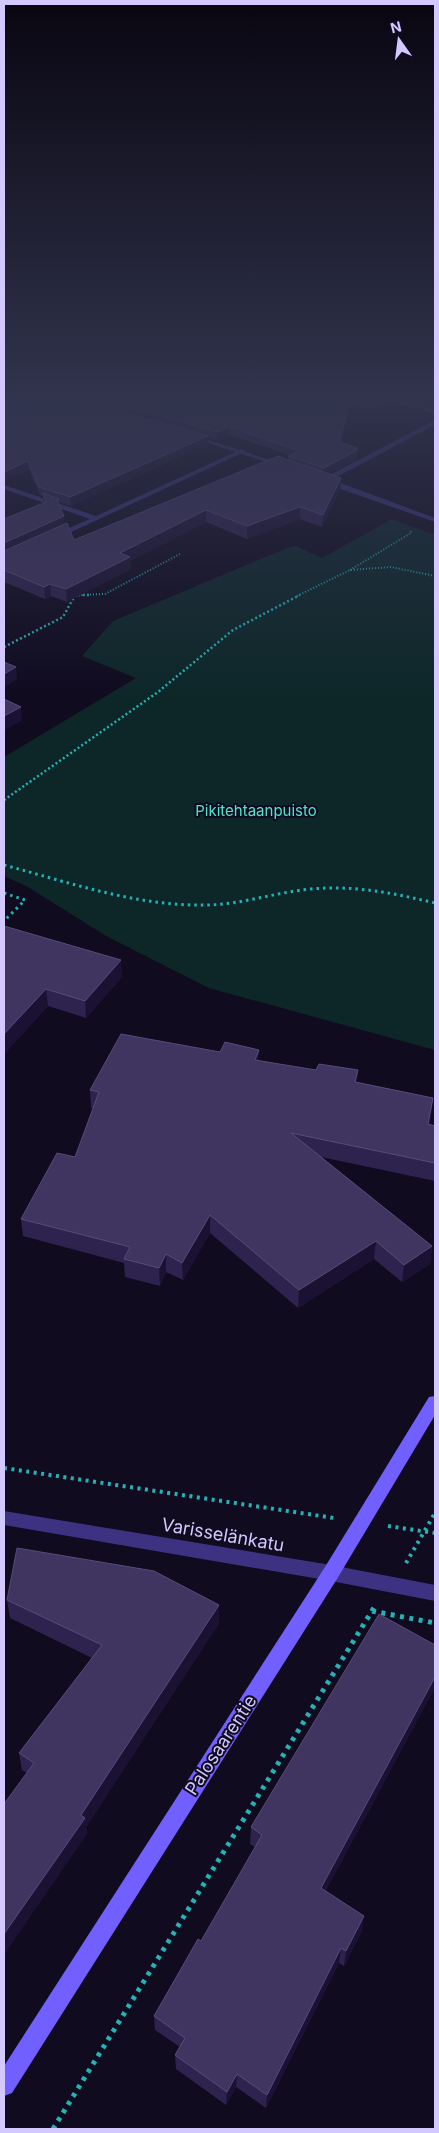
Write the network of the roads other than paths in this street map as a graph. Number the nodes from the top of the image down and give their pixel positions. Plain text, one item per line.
1 (32, 497) edge
2 (142, 497) edge
3 (370, 497) edge
4 (95, 518) junction
5 (435, 520) edge
6 (46, 541) edge
7 (435, 1402) edge
8 (4, 1518) edge
9 (331, 1573) junction
10 (435, 1593) edge
11 (4, 2085) edge

1 - 4 street
2 - 4 street
3 - 5 street
4 - 6 street
7 - 9 main road, Palosaarentie
8 - 9 street, Varisselänkatu
9 - 10 street, Varisselänkatu
9 - 11 main road, Palosaarentie

